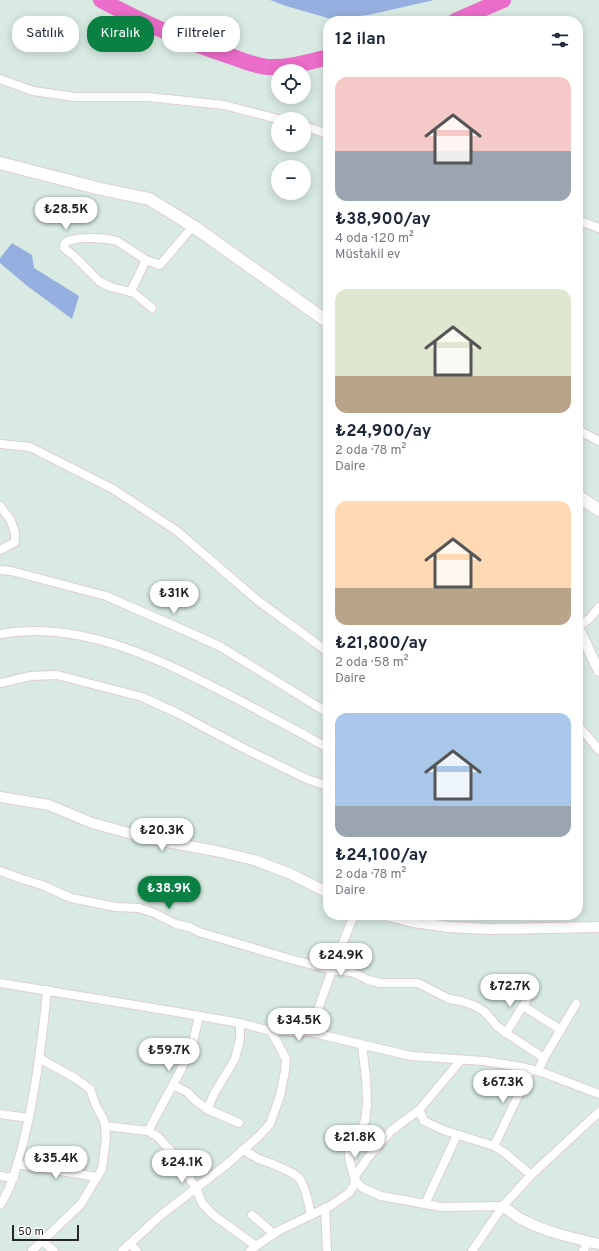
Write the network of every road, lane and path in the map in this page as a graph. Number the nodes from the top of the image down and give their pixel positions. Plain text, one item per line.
1 (0, 79) edge
2 (271, 117) edge
3 (311, 128) edge
4 (323, 132) edge
5 (0, 163) edge
6 (583, 222) edge
7 (193, 226) junction
8 (599, 228) edge
9 (146, 260) junction
10 (131, 292) junction
11 (152, 308) dead end
12 (323, 318) edge
13 (583, 433) edge
14 (599, 441) edge
15 (0, 444) edge
16 (583, 499) edge
17 (0, 506) edge
18 (599, 510) edge
19 (0, 550) edge
20 (0, 570) edge
21 (599, 607) edge
22 (583, 623) edge
23 (0, 634) edge
24 (583, 637) edge
25 (323, 648) edge
26 (599, 671) edge
27 (0, 683) edge
28 (323, 710) edge
29 (583, 731) edge
30 (323, 745) edge
31 (599, 750) edge
32 (323, 784) edge
33 (0, 797) edge
34 (0, 871) edge
35 (323, 890) edge
36 (352, 920) edge
37 (405, 920) edge
38 (599, 927) edge
39 (332, 970) junction
40 (0, 983) edge
41 (47, 990) junction
42 (531, 993) dead end
43 (576, 1004) dead end
44 (523, 1006) junction
45 (199, 1016) junction
46 (240, 1023) junction
47 (560, 1030) junction
48 (271, 1031) junction
49 (310, 1032) junction
50 (506, 1033) junction
51 (362, 1045) junction
52 (39, 1058) junction
53 (544, 1058) junction
54 (461, 1060) junction
55 (535, 1070) junction
56 (173, 1085) junction
57 (599, 1094) edge
58 (207, 1109) junction
59 (418, 1110) junction
60 (599, 1112) edge
61 (0, 1114) edge
62 (29, 1118) junction
63 (239, 1123) dead end
64 (105, 1126) junction
65 (148, 1131) junction
66 (458, 1135) junction
67 (494, 1146) junction
68 (242, 1150) junction
69 (17, 1164) junction
70 (531, 1175) junction
71 (0, 1176) edge
72 (97, 1177) junction
73 (14, 1178) junction
74 (355, 1181) junction
75 (196, 1188) junction
76 (425, 1204) junction
77 (0, 1205) edge
78 (503, 1206) junction
79 (325, 1208) junction
80 (252, 1215) dead end
81 (311, 1215) junction
82 (274, 1234) junction
83 (42, 1241) junction
84 (594, 1243) edge
85 (130, 1244) junction
86 (253, 1248) edge
87 (32, 1251) edge
88 (54, 1251) edge
89 (122, 1251) edge
90 (137, 1251) edge
91 (328, 1251) edge
92 (472, 1251) edge
93 (583, 1251) edge

1 - 2 street
3 - 4 street
5 - 7 main road
6 - 8 street
7 - 9 street
7 - 12 main road
9 - 10 street
9 - 10 street
10 - 11 street
13 - 14 street
15 - 25 street
16 - 18 main road
17 - 19 street
20 - 28 street
21 - 22 street
23 - 30 street
24 - 26 street
27 - 32 street
29 - 31 street
33 - 35 street
34 - 39 street
36 - 39 street
37 - 38 street
39 - 49 street
39 - 50 street
40 - 41 street
41 - 45 street
41 - 52 street
42 - 44 street
43 - 47 street
44 - 47 street
44 - 50 street
45 - 46 street
45 - 56 street
46 - 48 street
46 - 58 street
47 - 53 street
48 - 49 street
48 - 68 street
49 - 51 street
50 - 53 street
51 - 54 street
51 - 74 street
52 - 62 street
52 - 64 street
53 - 55 street
54 - 55 street
54 - 59 street
55 - 57 street
55 - 67 street
56 - 58 street
56 - 65 street
58 - 63 street
59 - 66 street
59 - 74 street
60 - 70 street
61 - 62 street
62 - 69 street
64 - 65 street
64 - 72 street
65 - 75 street
66 - 67 street
66 - 76 street
67 - 70 street
68 - 75 street
68 - 81 street
69 - 72 street
69 - 73 street
70 - 78 street
71 - 73 street
72 - 83 street
73 - 77 street
74 - 76 street
74 - 79 street
75 - 85 street
75 - 86 street
76 - 78 street
78 - 84 street
78 - 92 street
79 - 81 street
79 - 91 street
80 - 82 street
81 - 82 street
82 - 86 street
83 - 87 street
83 - 88 street
84 - 93 street
85 - 89 street
85 - 90 street

